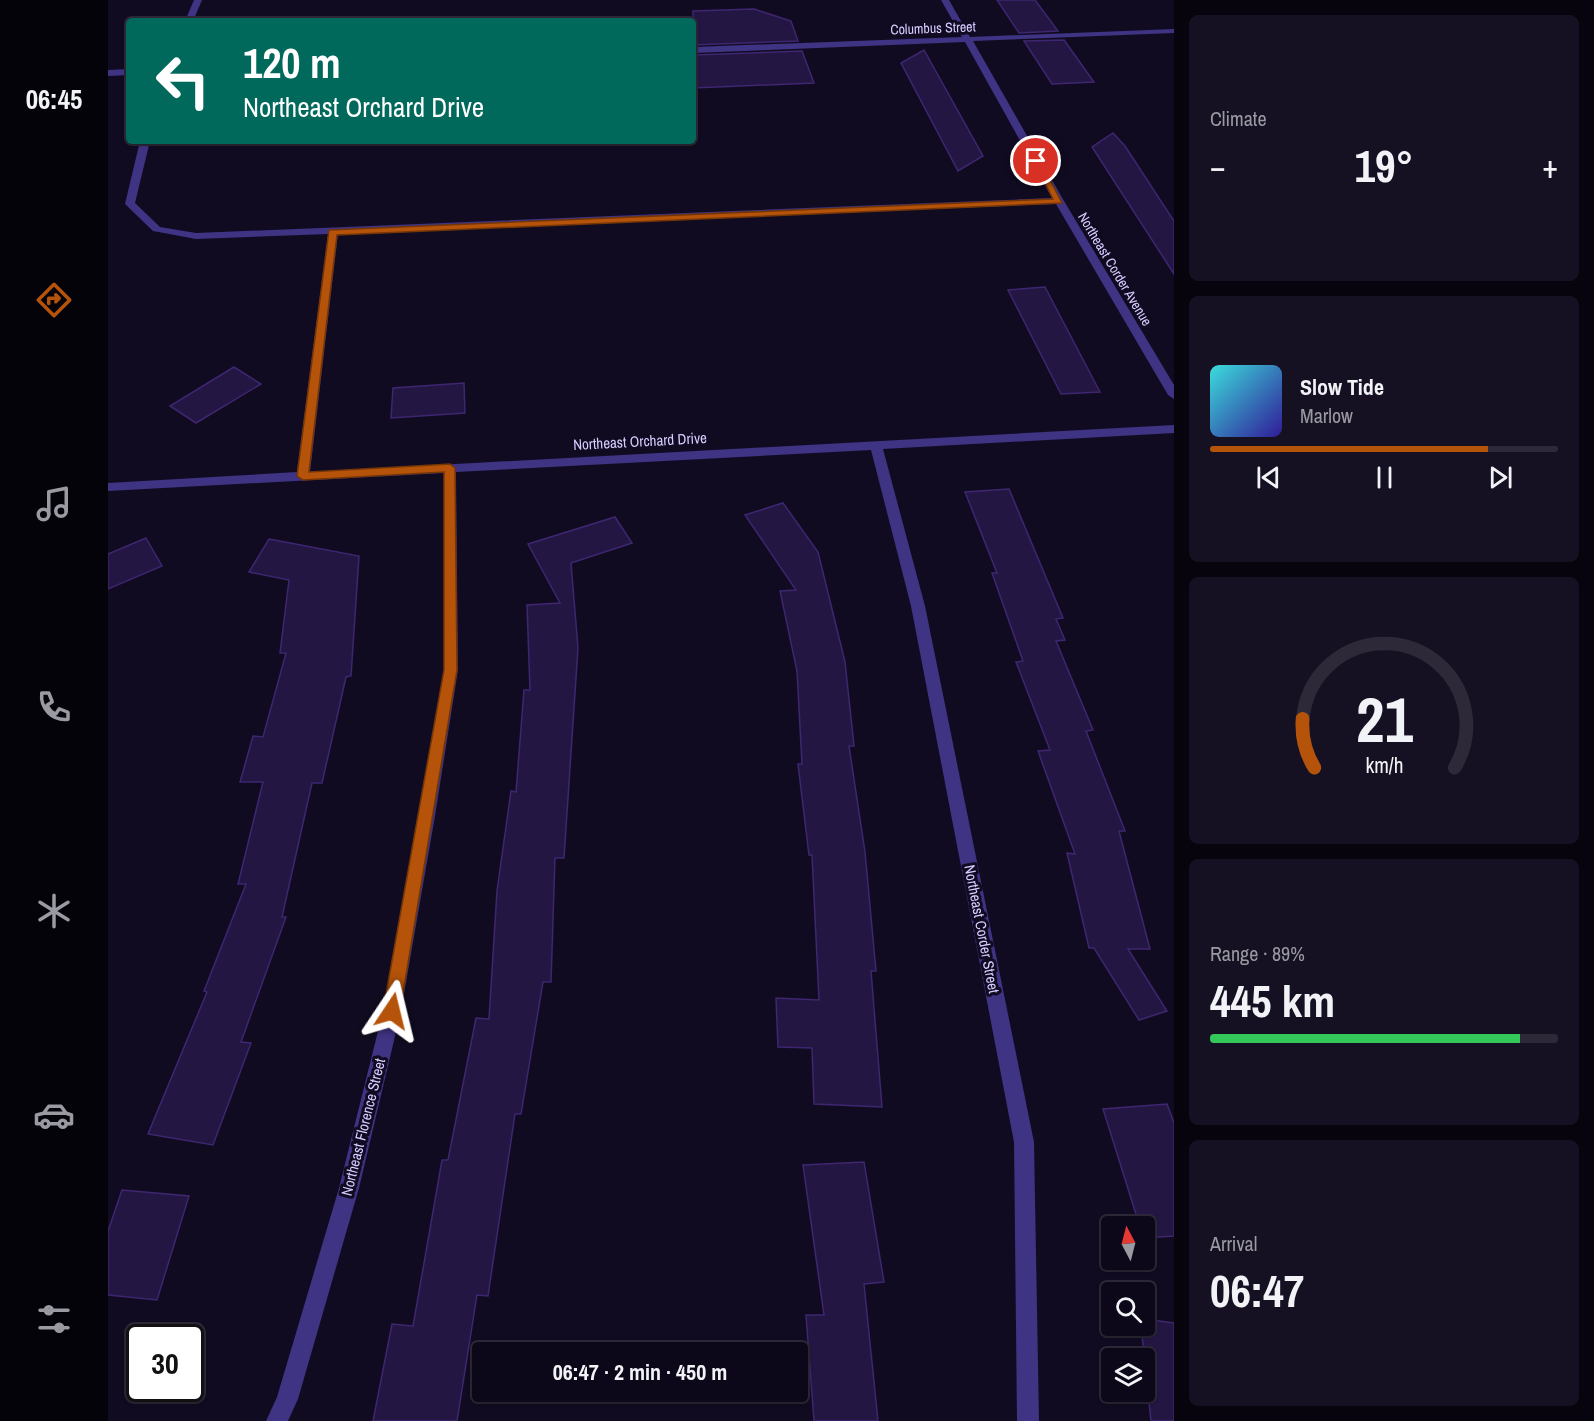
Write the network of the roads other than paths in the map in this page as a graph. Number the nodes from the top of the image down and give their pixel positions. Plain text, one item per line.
1 (198, 0) edge
2 (945, 0) edge
3 (190, 18) edge
4 (1174, 30) edge
5 (967, 40) junction
6 (696, 50) edge
7 (126, 72) edge
8 (108, 73) edge
9 (144, 144) edge
10 (1059, 201) junction
11 (333, 232) junction
12 (1174, 395) edge
13 (1174, 429) edge
14 (876, 445) junction
15 (450, 468) junction
16 (303, 476) junction
17 (108, 487) edge
18 (277, 1421) edge
19 (1028, 1421) edge

1 - 3 street
2 - 5 street, Northeast Corder Avenue
4 - 5 street, Columbus Street
5 - 6 street, Columbus Street
5 - 10 street, Northeast Corder Avenue
7 - 8 street
9 - 11 street
10 - 11 street
10 - 12 street, Northeast Corder Avenue
11 - 16 street
13 - 14 street, Northeast Orchard Drive
14 - 15 street, Northeast Orchard Drive
14 - 19 street, Northeast Corder Street
15 - 16 street, Northeast Orchard Drive
15 - 18 street, Northeast Florence Street
16 - 17 street, Northeast Orchard Drive

